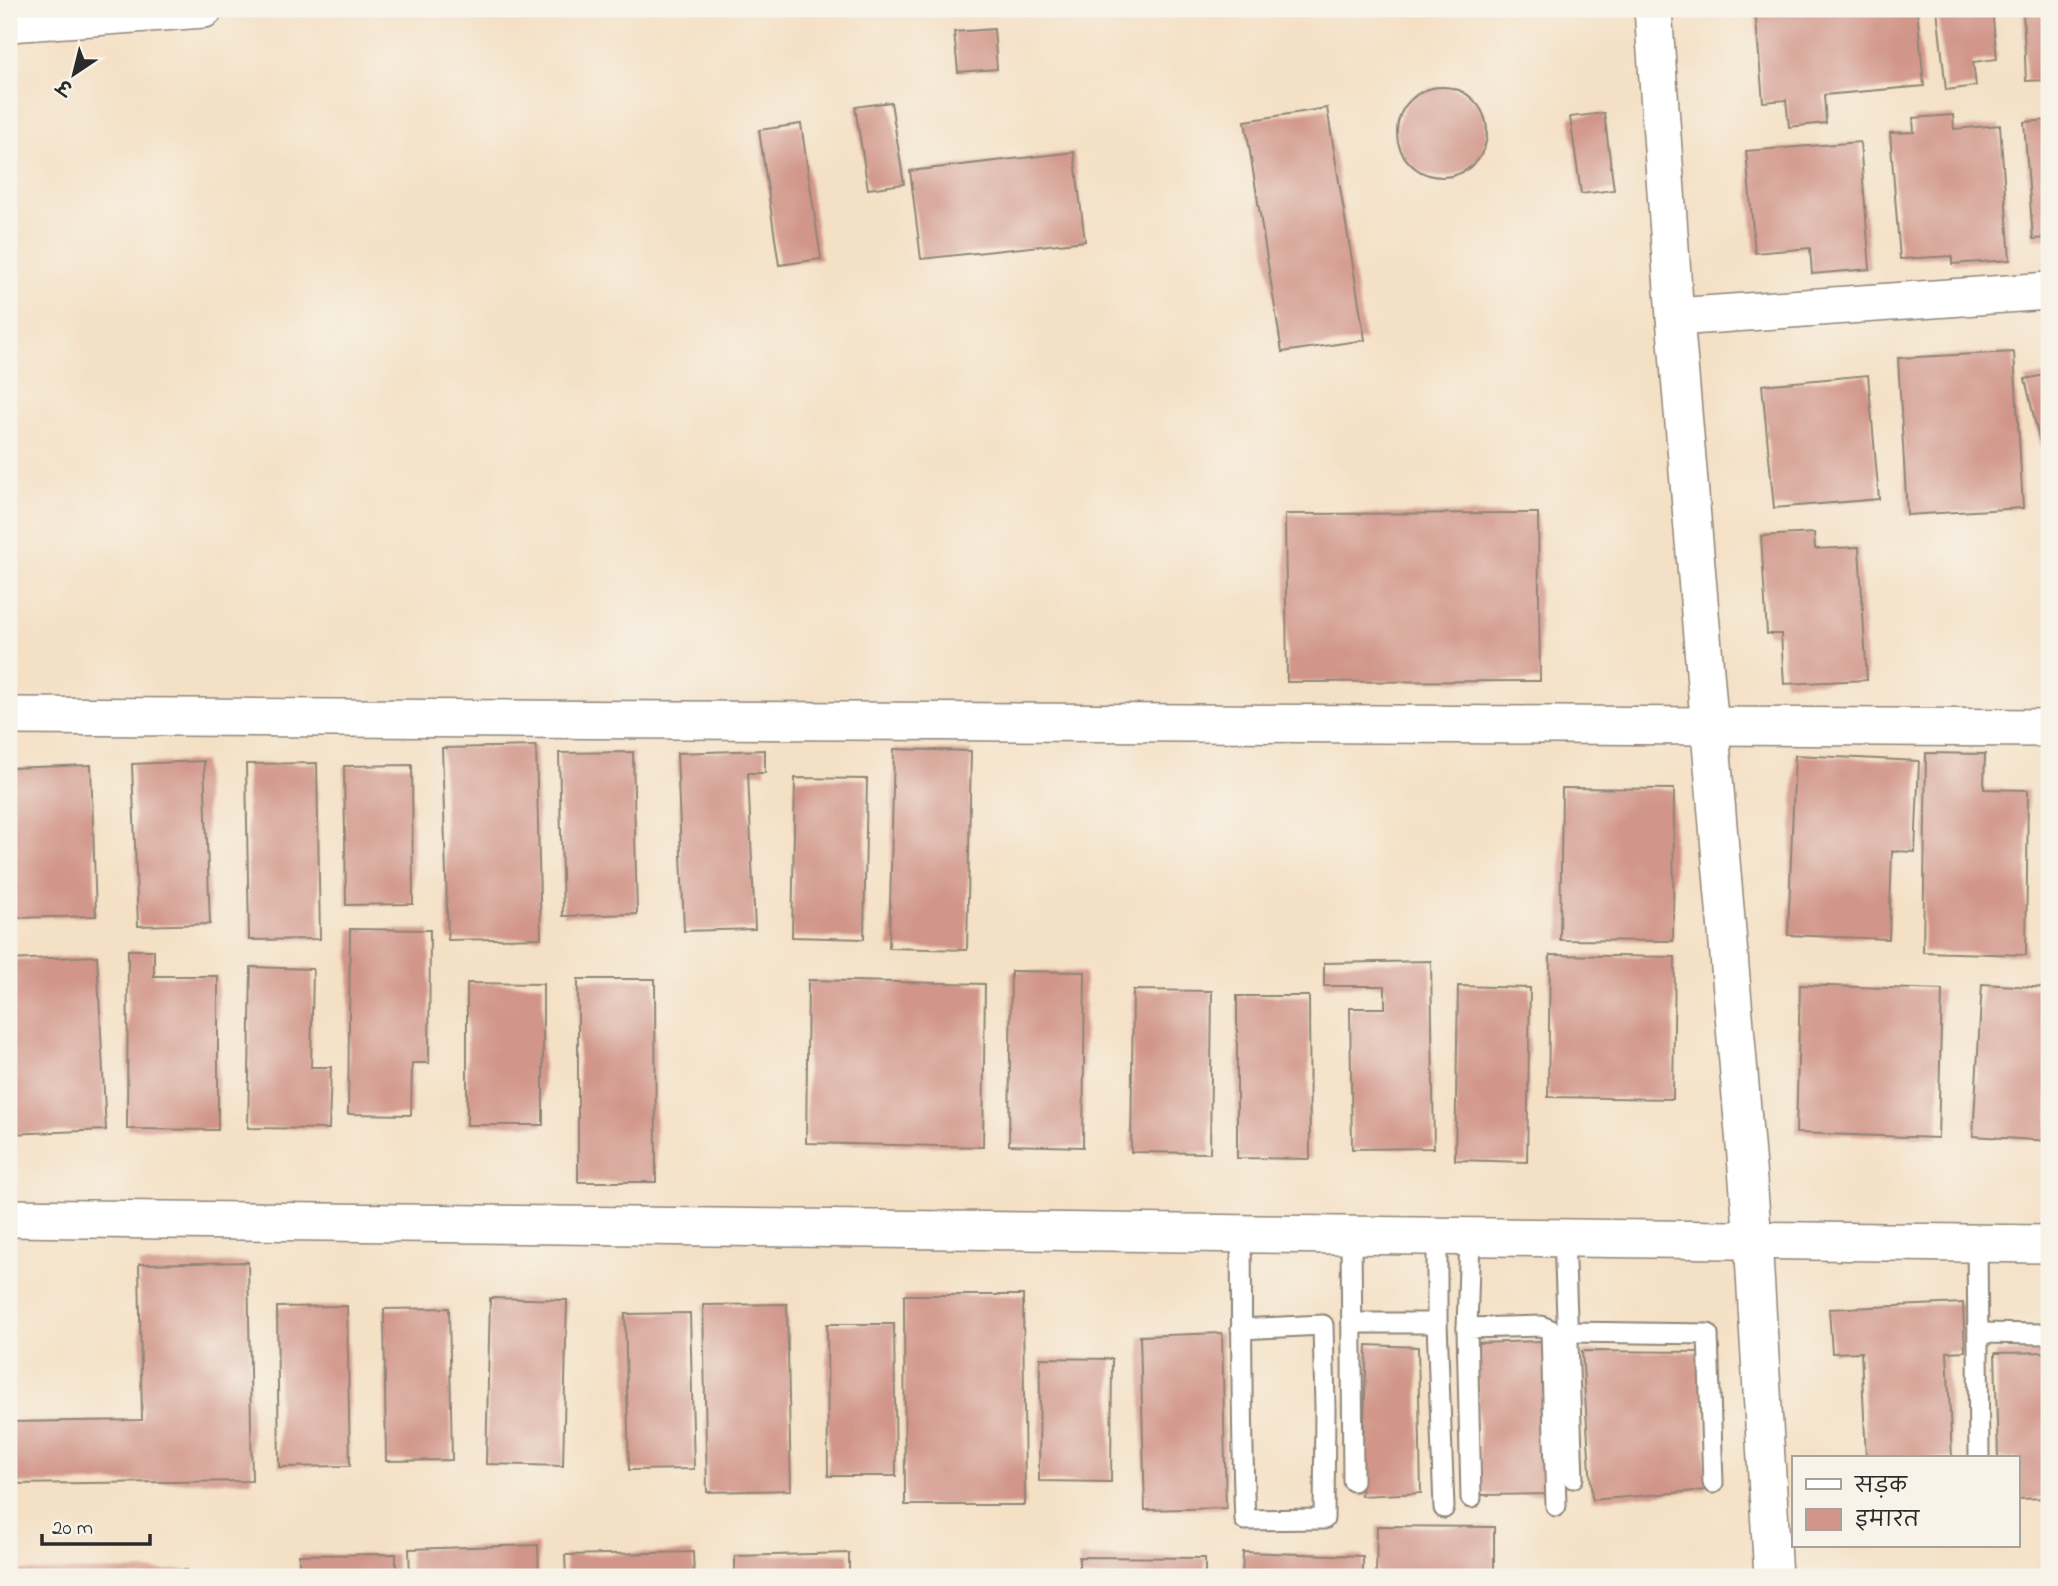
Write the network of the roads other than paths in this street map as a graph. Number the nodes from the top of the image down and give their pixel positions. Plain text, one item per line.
1 (204, 9) edge
2 (1653, 9) edge
3 (9, 23) edge
4 (2049, 291) edge
5 (1675, 317) junction
6 (9, 716) edge
7 (1710, 727) junction
8 (2049, 728) edge
9 (9, 1218) edge
10 (1241, 1233) junction
11 (1351, 1234) junction
12 (1454, 1235) junction
13 (1564, 1237) junction
14 (1753, 1239) junction
15 (1977, 1242) junction
16 (2049, 1244) edge
17 (1352, 1323) junction
18 (1437, 1323) junction
19 (1467, 1328) junction
20 (1241, 1329) junction
21 (1569, 1332) junction
22 (1978, 1333) junction
23 (2049, 1334) edge
24 (1979, 1456) edge
25 (1573, 1478) dead end
26 (1353, 1481) dead end
27 (1713, 1483) dead end
28 (1471, 1498) dead end
29 (1556, 1506) dead end
30 (1444, 1508) dead end
31 (1773, 1577) edge

1 - 3 street
2 - 5 street
4 - 5 street
5 - 7 street
6 - 7 street
7 - 8 street
7 - 14 street
9 - 10 street
10 - 11 street
10 - 20 lane
11 - 12 street
11 - 17 lane
12 - 13 street
12 - 18 lane
12 - 19 lane
13 - 14 street
13 - 21 lane
14 - 15 street
14 - 31 street
15 - 16 street
15 - 22 lane
17 - 18 lane
17 - 26 lane
18 - 30 lane
19 - 28 lane
19 - 29 lane
20 - 20 lane
21 - 25 lane
21 - 27 lane
22 - 23 lane
22 - 24 lane

